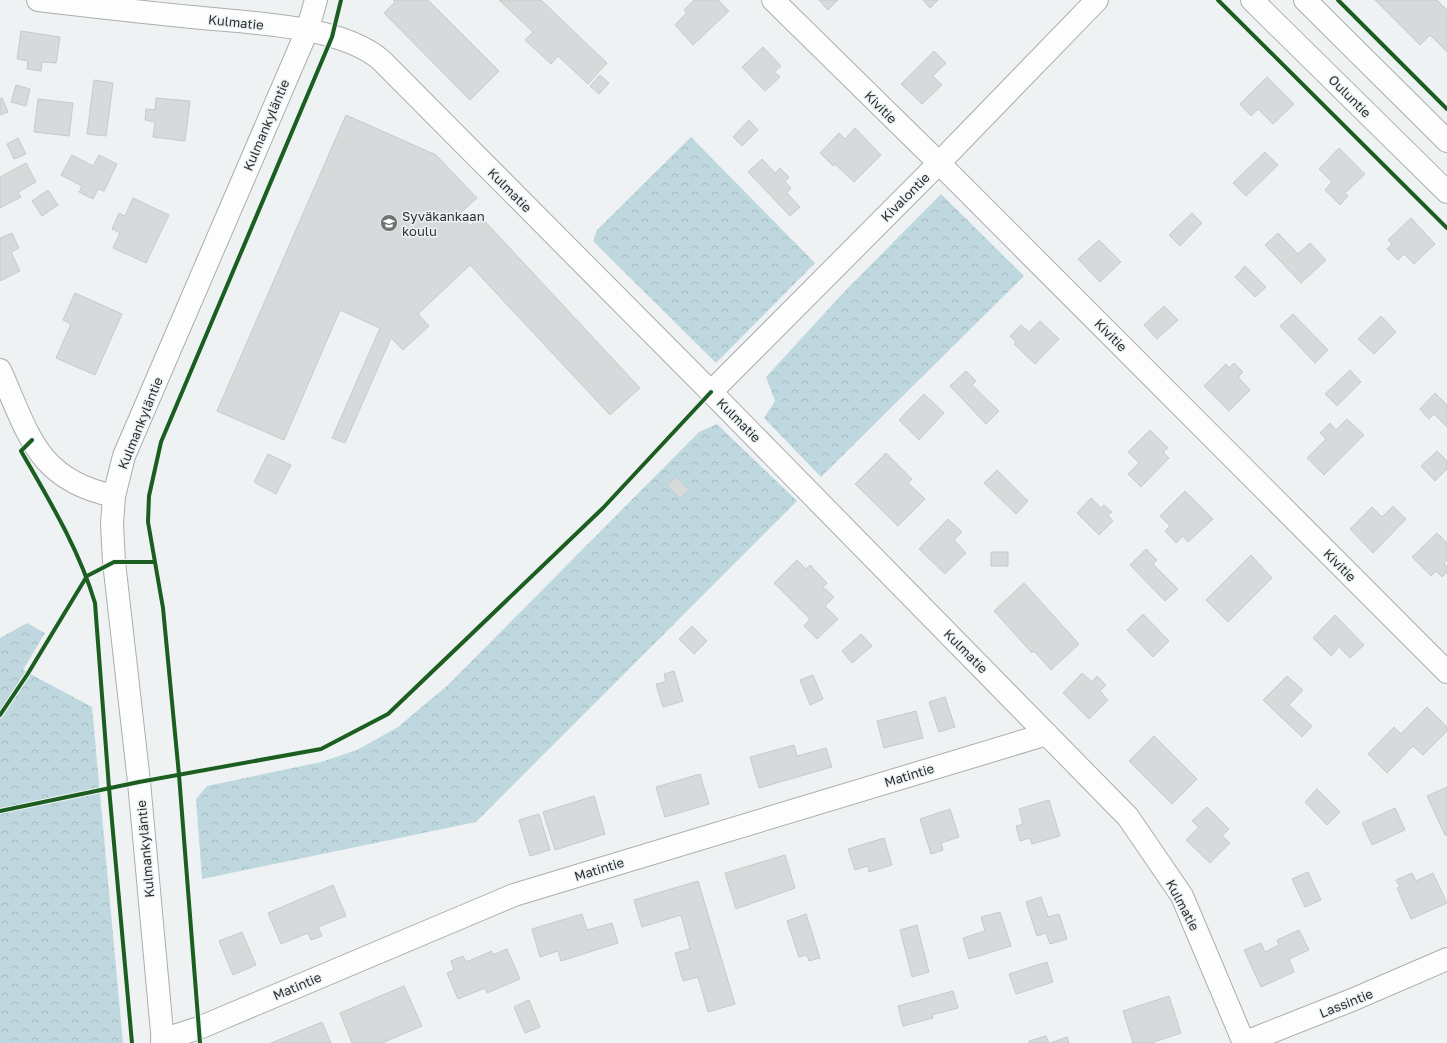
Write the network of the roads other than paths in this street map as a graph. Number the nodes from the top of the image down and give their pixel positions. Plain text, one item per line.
1 (38, 0) edge
2 (316, 0) edge
3 (773, 0) edge
4 (1097, 0) edge
5 (1252, 0) edge
6 (1305, 0) edge
7 (307, 31) junction
8 (1447, 141) edge
9 (939, 163) junction
10 (1447, 192) edge
11 (0, 370) edge
12 (711, 392) junction
13 (114, 496) junction
14 (1447, 672) edge
15 (1047, 734) junction
16 (1447, 959) edge
17 (163, 1041) edge
18 (1243, 1043) edge

1 - 7 street, Kulmatie
2 - 7 street, Kulmankyläntie
3 - 9 street, Kivitie
4 - 9 street, Kivalontie
5 - 10 street, Ouluntie
6 - 8 street
7 - 12 street, Kulmatie
7 - 13 street, Kulmankyläntie
9 - 12 street, Kivalontie
9 - 14 street, Kivitie
11 - 13 street
12 - 15 street, Kulmatie
13 - 17 street, Kulmankyläntie
15 - 17 street, Matintie
15 - 18 street, Kulmatie
16 - 18 street, Lassintie

